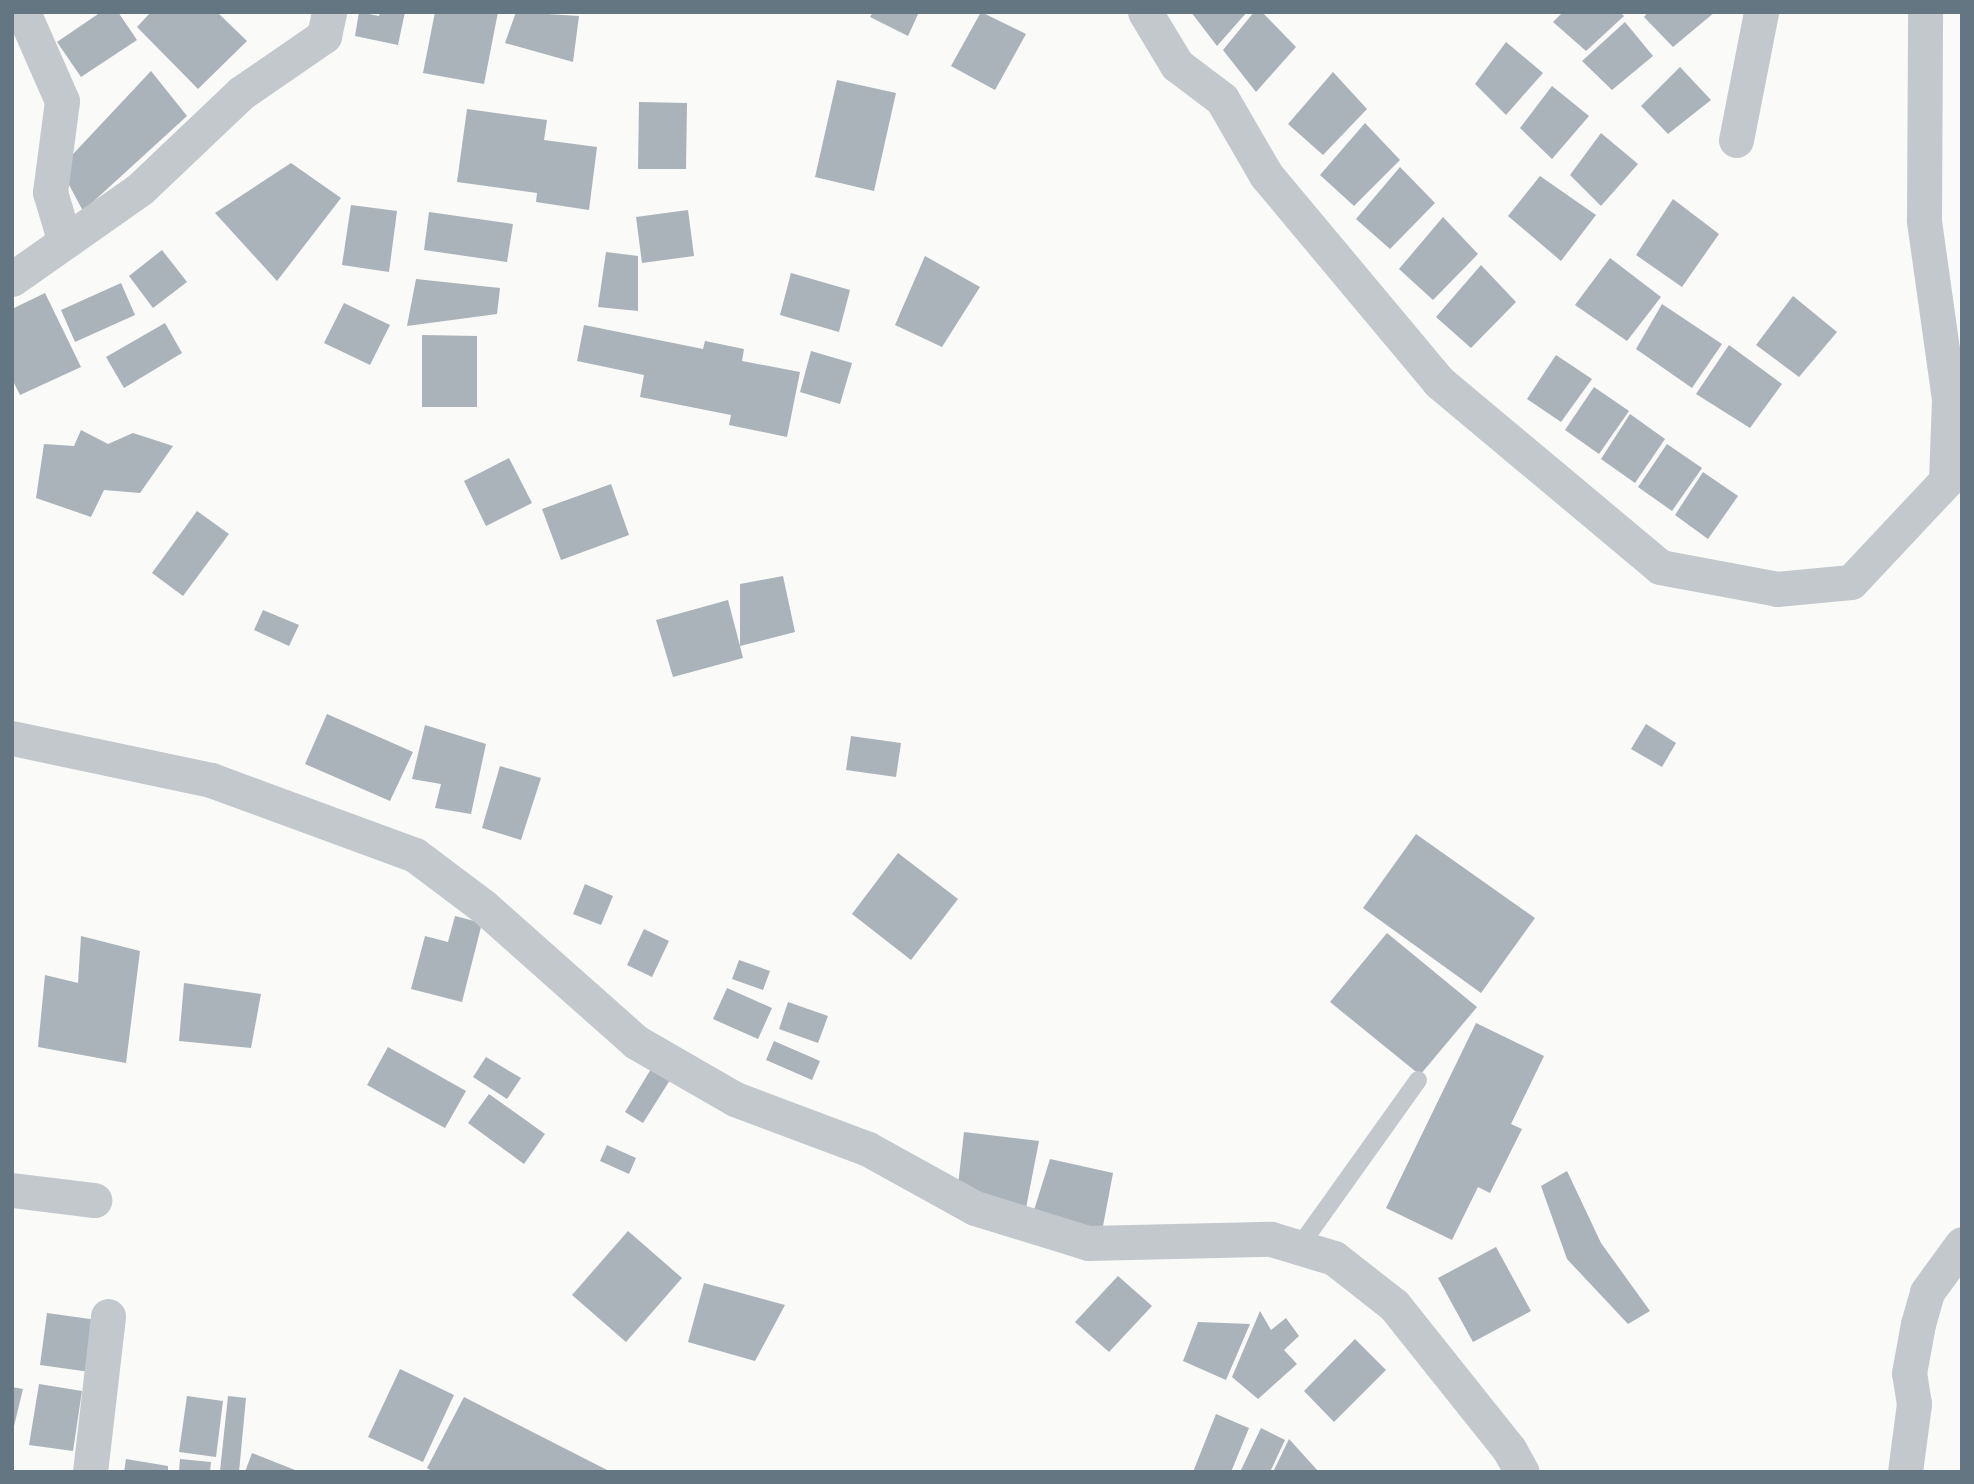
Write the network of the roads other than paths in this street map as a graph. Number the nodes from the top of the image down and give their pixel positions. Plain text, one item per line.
1 (23, 12) edge
2 (329, 12) edge
3 (1145, 12) edge
4 (1761, 12) edge
5 (1925, 12) edge
6 (1736, 141) dead end
7 (64, 239) junction
8 (12, 279) edge
9 (12, 738) edge
10 (1418, 1080) dead end
11 (12, 1190) edge
12 (94, 1200) dead end
13 (1962, 1244) edge
14 (1298, 1247) junction
15 (108, 1316) dead end
16 (1909, 1373) junction
17 (90, 1472) edge
18 (1522, 1472) edge
19 (1905, 1472) edge
20 (1932, 1472) edge

1 - 7 street
2 - 7 street
3 - 5 street
4 - 6 street
7 - 8 street
9 - 14 street
10 - 14 lane
11 - 12 street
13 - 16 street
14 - 18 street
15 - 17 street
16 - 19 street
16 - 20 street

